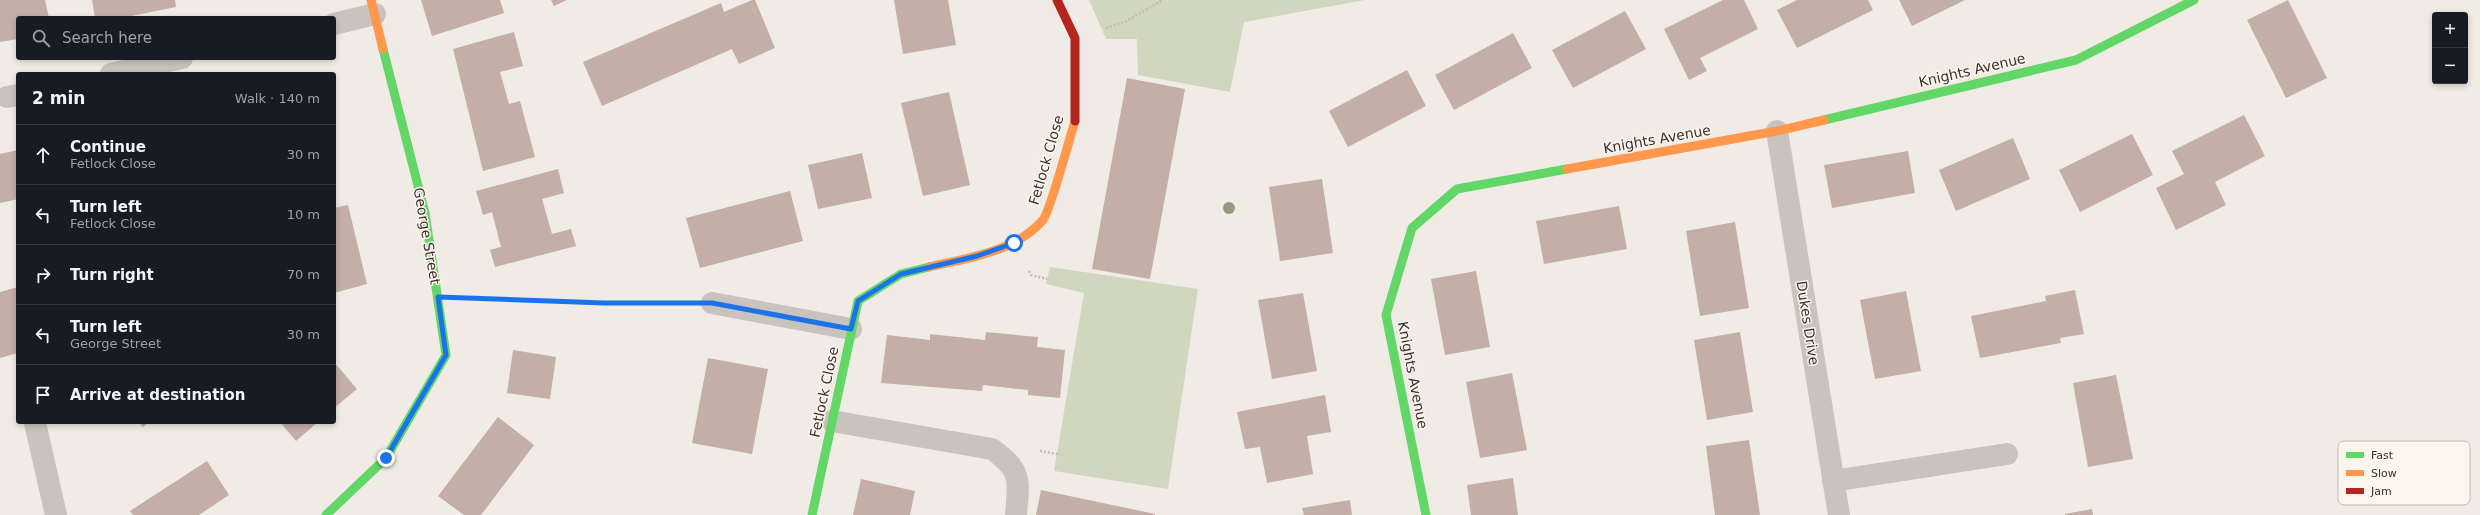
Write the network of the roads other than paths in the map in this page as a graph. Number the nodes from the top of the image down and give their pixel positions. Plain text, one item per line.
1 (1057, 0) edge
2 (2194, 0) edge
3 (373, 7) edge
4 (336, 23) edge
5 (173, 60) edge
6 (120, 72) edge
7 (1776, 131) junction
8 (712, 303) road end
9 (851, 329) junction
10 (832, 421) junction
11 (35, 424) edge
12 (2007, 454) dead end
13 (1833, 481) junction
14 (56, 515) edge
15 (326, 515) edge
16 (812, 515) edge
17 (1016, 515) edge
18 (1426, 515) edge
19 (1839, 515) edge

1 - 9 street, Fetlock Close
2 - 7 street, Knights Avenue
3 - 4 street, George Street
3 - 15 street, George Street
5 - 6 street
7 - 13 street, Dukes Drive
7 - 18 street, Knights Avenue
8 - 9 street
9 - 10 street, Fetlock Close
10 - 16 street, Fetlock Close
10 - 17 street
11 - 14 street
12 - 13 street
13 - 19 street, Dukes Drive

